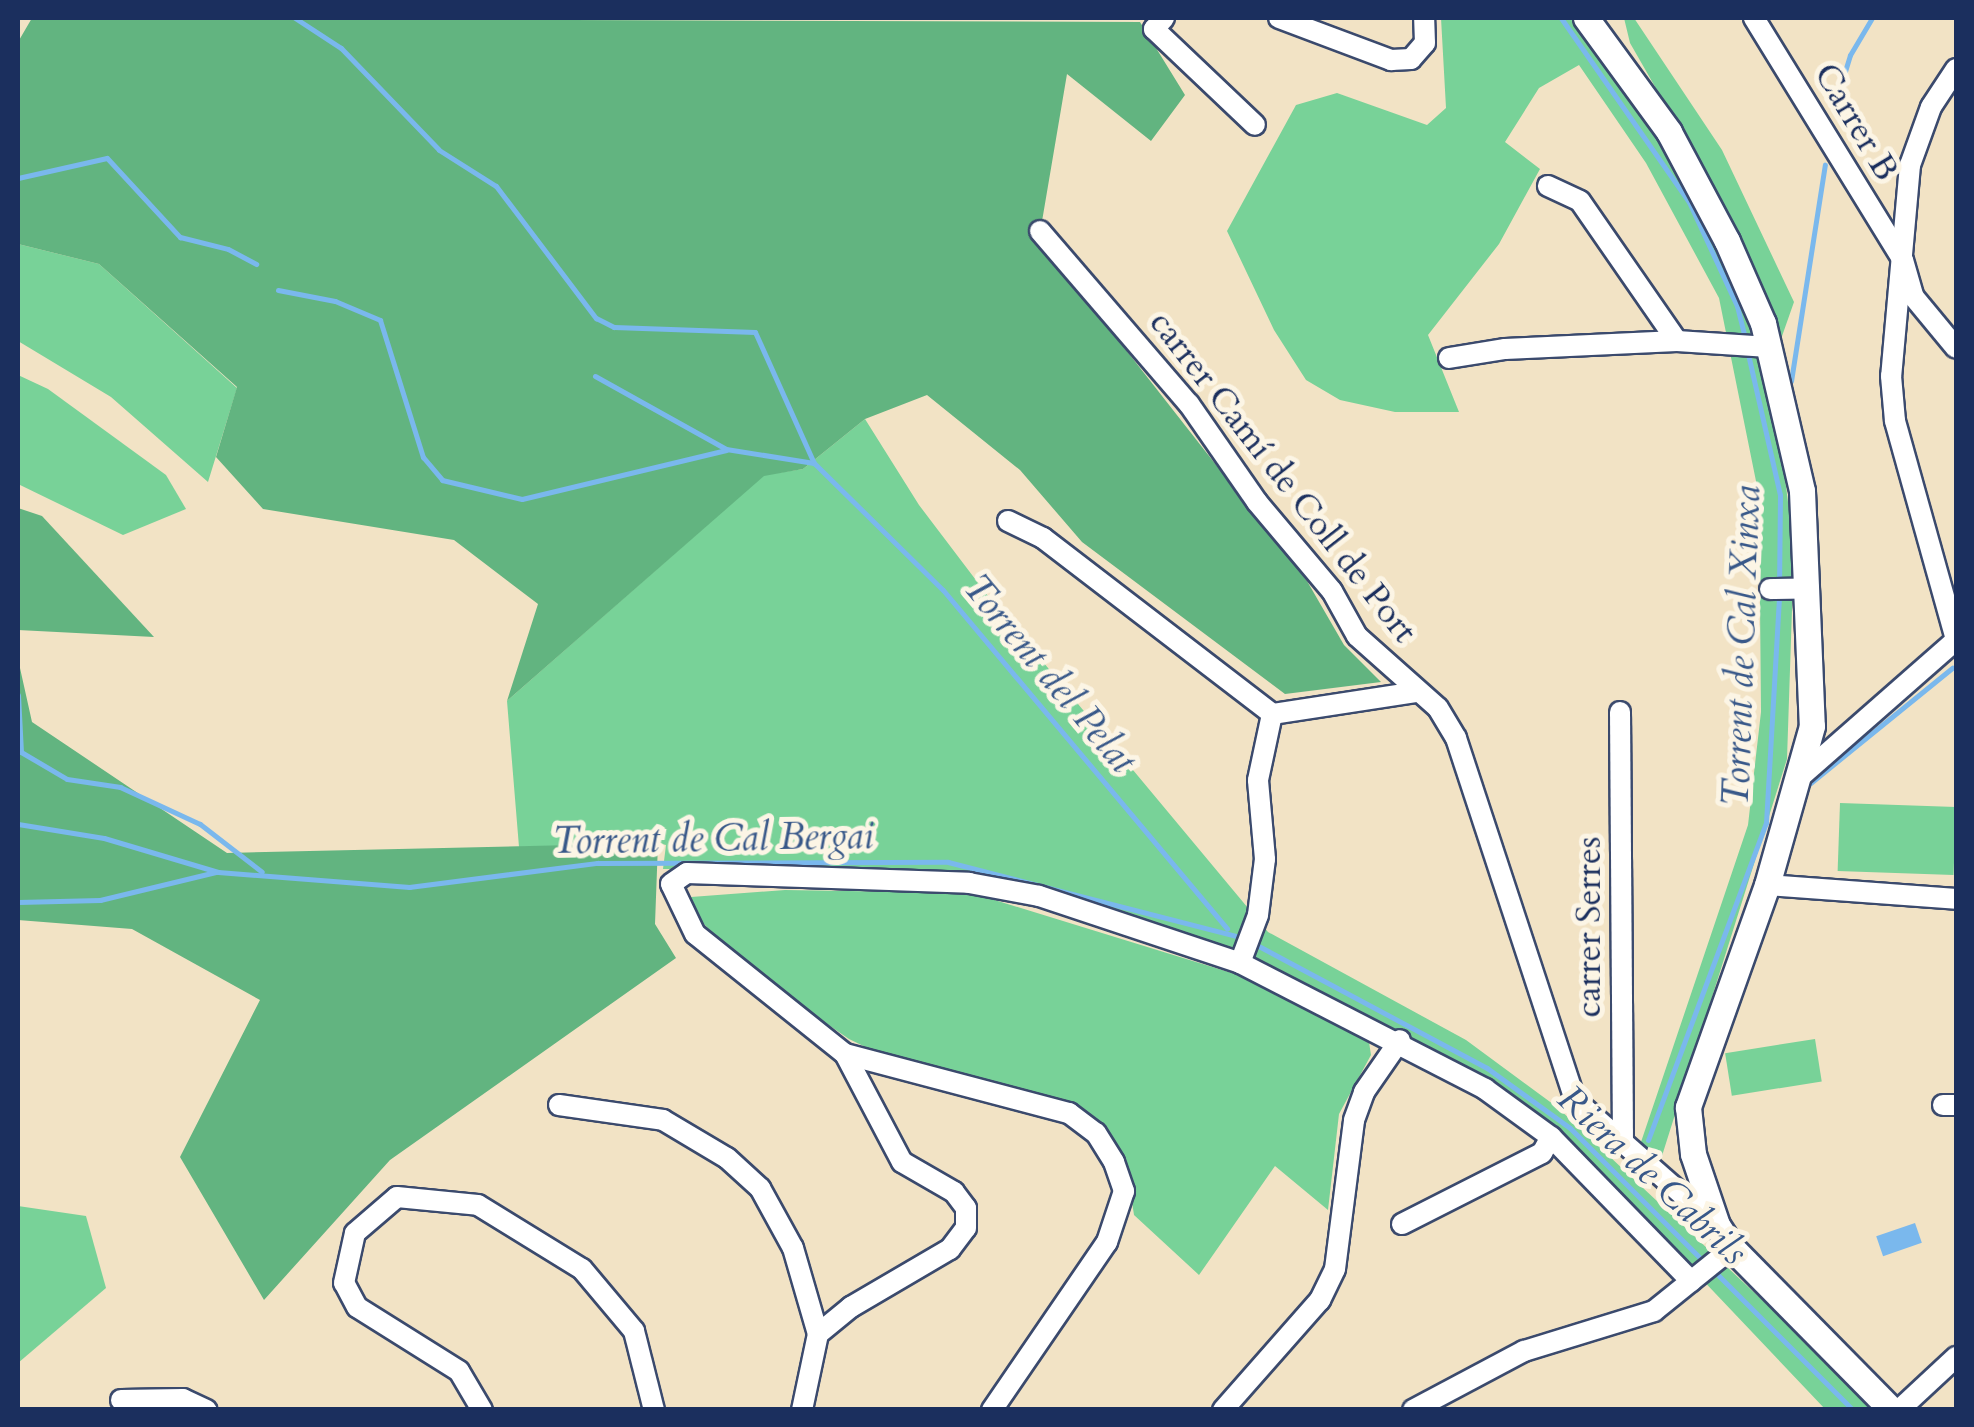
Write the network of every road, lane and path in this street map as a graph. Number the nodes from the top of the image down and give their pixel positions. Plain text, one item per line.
1 (1164, 18) edge
2 (1279, 18) edge
3 (1424, 18) edge
4 (1586, 18) edge
5 (1754, 18) edge
6 (1956, 69) edge
7 (1255, 125) dead end
8 (1548, 186) dead end
9 (1040, 230) dead end
10 (1902, 260) junction
11 (1676, 342) junction
12 (1754, 345) junction
13 (1956, 348) edge
14 (1449, 358) dead end
15 (1008, 521) dead end
16 (1956, 640) edge
17 (1415, 692) junction
18 (1620, 712) dead end
19 (1272, 714) junction
20 (1799, 778) junction
21 (1766, 884) junction
22 (1956, 898) edge
23 (1245, 948) junction
24 (1400, 1040) junction
25 (845, 1054) junction
26 (559, 1104) dead end
27 (1552, 1137) junction
28 (1624, 1142) junction
29 (1402, 1224) dead end
30 (1717, 1225) junction
31 (1726, 1253) junction
32 (1695, 1278) junction
33 (818, 1334) junction
34 (1956, 1356) edge
35 (121, 1400) dead end
36 (207, 1410) edge
37 (482, 1410) edge
38 (654, 1410) edge
39 (802, 1410) edge
40 (992, 1410) edge
41 (1223, 1410) edge
42 (1413, 1410) edge
43 (1895, 1410) edge

1 - 7 street
2 - 3 street
4 - 12 street
5 - 10 street, Carrer B
6 - 10 street
8 - 11 street
9 - 17 street, carrer Camí de Coll de Port
10 - 13 street, Carrer B
10 - 16 street
11 - 12 street
11 - 14 street
12 - 20 street
15 - 19 street
16 - 20 street
17 - 19 street
17 - 28 street, carrer Camí de Coll de Port
18 - 28 street, carrer Serres
19 - 23 street
20 - 21 street
21 - 22 street
21 - 30 street
23 - 24 street
23 - 25 street
24 - 27 street
24 - 41 street
25 - 33 street
25 - 40 street
26 - 33 street
27 - 29 street
27 - 32 street
28 - 30 street, carrer Camí de Coll de Port
30 - 31 street
31 - 32 street
31 - 43 street
32 - 42 street
33 - 39 street
34 - 43 street
35 - 36 street
37 - 38 street

